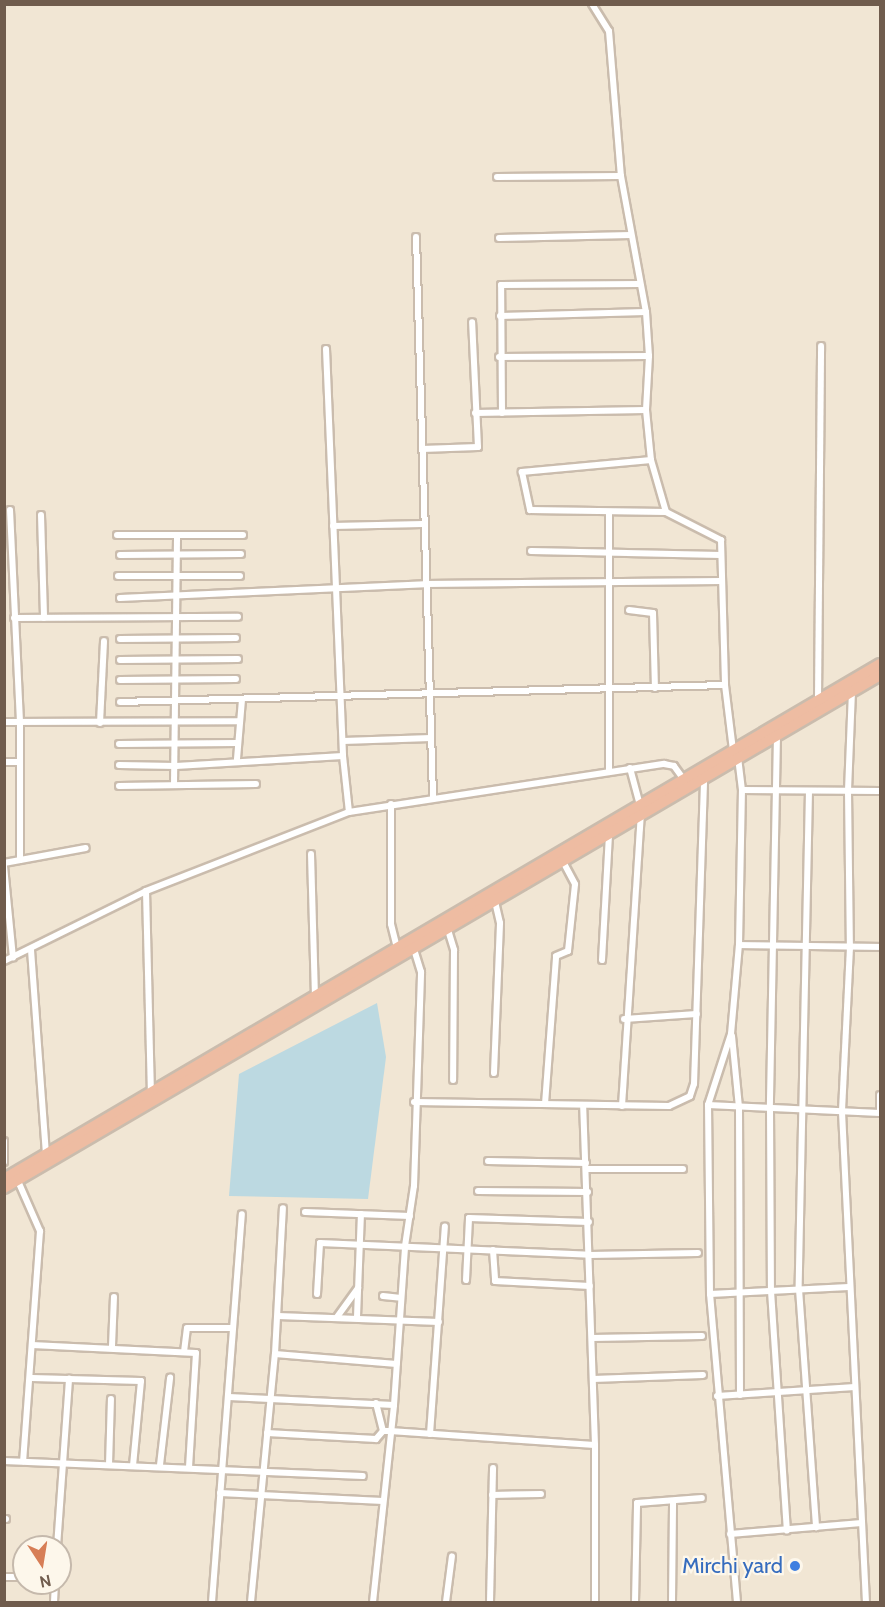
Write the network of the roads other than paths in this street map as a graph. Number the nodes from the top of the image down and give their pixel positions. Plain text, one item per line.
1 (592, 4) edge
2 (621, 176) junction
3 (497, 177) dead end
4 (631, 235) junction
5 (416, 237) dead end
6 (499, 238) dead end
7 (640, 284) junction
8 (646, 312) junction
9 (500, 316) junction
10 (472, 322) dead end
11 (821, 346) dead end
12 (326, 349) dead end
13 (649, 356) junction
14 (499, 357) junction
15 (645, 410) junction
16 (475, 413) junction
17 (502, 413) junction
18 (422, 449) junction
19 (651, 460) junction
20 (10, 510) dead end
21 (609, 513) junction
22 (666, 513) junction
23 (41, 515) dead end
24 (423, 524) junction
25 (333, 526) junction
26 (117, 535) dead end
27 (177, 535) junction
28 (243, 535) dead end
29 (531, 551) dead end
30 (606, 552) junction
31 (242, 554) dead end
32 (120, 555) dead end
33 (178, 555) junction
34 (721, 555) junction
35 (118, 576) dead end
36 (240, 576) dead end
37 (177, 577) junction
38 (722, 581) junction
39 (606, 582) junction
40 (425, 584) junction
41 (337, 588) junction
42 (177, 597) junction
43 (120, 598) dead end
44 (629, 610) dead end
45 (238, 617) dead end
46 (15, 618) junction
47 (44, 618) junction
48 (177, 618) junction
49 (177, 638) junction
50 (236, 638) dead end
51 (120, 639) dead end
52 (104, 641) dead end
53 (177, 659) junction
54 (238, 659) dead end
55 (120, 660) dead end
56 (880, 664) edge
57 (880, 675) edge
58 (236, 679) dead end
59 (120, 680) dead end
60 (176, 680) junction
61 (725, 685) junction
62 (655, 687) junction
63 (608, 688) junction
64 (852, 690) junction
65 (431, 693) junction
66 (342, 695) junction
67 (242, 699) junction
68 (818, 699) junction
69 (176, 701) junction
70 (120, 702) dead end
71 (240, 721) junction
72 (4, 722) edge
73 (176, 722) junction
74 (20, 723) junction
75 (100, 723) junction
76 (777, 735) junction
77 (431, 738) junction
78 (343, 741) junction
79 (238, 743) junction
80 (118, 744) dead end
81 (175, 744) junction
82 (735, 754) junction
83 (343, 756) junction
84 (237, 759) junction
85 (4, 762) edge
86 (19, 762) junction
87 (119, 765) dead end
88 (176, 766) junction
89 (630, 768) junction
90 (609, 770) junction
91 (704, 778) junction
92 (684, 780) junction
93 (255, 784) dead end
94 (174, 785) junction
95 (118, 786) dead end
96 (742, 790) junction
97 (776, 790) junction
98 (809, 791) junction
99 (848, 791) junction
100 (880, 791) edge
101 (434, 798) junction
102 (391, 804) junction
103 (640, 810) junction
104 (349, 812) junction
105 (609, 834) junction
106 (86, 848) dead end
107 (311, 855) dead end
108 (20, 860) junction
109 (563, 861) junction
110 (4, 865) edge
111 (146, 891) junction
112 (495, 902) junction
113 (448, 930) junction
114 (739, 945) junction
115 (775, 946) junction
116 (807, 946) junction
117 (850, 947) junction
118 (880, 947) edge
119 (397, 948) junction
120 (414, 949) junction
121 (31, 950) junction
122 (13, 958) junction
123 (602, 960) dead end
124 (4, 961) edge
125 (315, 994) junction
126 (697, 1014) junction
127 (624, 1019) junction
128 (732, 1034) junction
129 (494, 1073) dead end
130 (453, 1080) dead end
131 (151, 1091) junction
132 (880, 1095) edge
133 (414, 1102) junction
134 (545, 1104) junction
135 (708, 1105) junction
136 (622, 1106) junction
137 (583, 1107) junction
138 (739, 1107) junction
139 (770, 1108) junction
140 (801, 1110) junction
141 (842, 1112) junction
142 (880, 1113) edge
143 (4, 1141) edge
144 (46, 1155) junction
145 (488, 1161) dead end
146 (4, 1162) edge
147 (586, 1166) junction
148 (683, 1169) dead end
149 (5, 1179) edge
150 (18, 1180) junction
151 (4, 1188) edge
152 (478, 1191) dead end
153 (588, 1192) junction
154 (283, 1208) dead end
155 (305, 1212) dead end
156 (361, 1214) junction
157 (242, 1215) dead end
158 (410, 1216) junction
159 (589, 1222) junction
160 (445, 1227) dead end
161 (361, 1245) junction
162 (405, 1246) junction
163 (443, 1247) junction
164 (468, 1250) junction
165 (493, 1250) junction
166 (698, 1254) dead end
167 (590, 1256) junction
168 (466, 1280) dead end
169 (591, 1286) junction
170 (359, 1287) junction
171 (849, 1287) junction
172 (800, 1289) junction
173 (771, 1291) junction
174 (738, 1293) junction
175 (317, 1294) dead end
176 (710, 1294) junction
177 (383, 1296) dead end
178 (114, 1297) dead end
179 (401, 1298) junction
180 (278, 1316) junction
181 (337, 1317) junction
182 (357, 1317) junction
183 (400, 1320) junction
184 (439, 1322) junction
185 (233, 1328) junction
186 (702, 1336) dead end
187 (592, 1338) junction
188 (32, 1345) junction
189 (112, 1346) junction
190 (184, 1352) junction
191 (275, 1354) junction
192 (397, 1364) junction
193 (703, 1375) dead end
194 (32, 1378) junction
195 (69, 1378) junction
196 (170, 1378) dead end
197 (593, 1379) junction
198 (855, 1387) junction
199 (807, 1390) junction
200 (776, 1392) junction
201 (740, 1395) junction
202 (229, 1396) junction
203 (717, 1396) junction
204 (111, 1399) dead end
205 (270, 1399) junction
206 (376, 1403) junction
207 (394, 1405) junction
208 (387, 1431) junction
209 (267, 1433) junction
210 (430, 1434) junction
211 (595, 1445) junction
212 (4, 1461) edge
213 (23, 1461) junction
214 (62, 1464) junction
215 (160, 1465) junction
216 (109, 1466) junction
217 (133, 1466) junction
218 (189, 1467) junction
219 (222, 1468) junction
220 (493, 1468) dead end
221 (262, 1471) junction
222 (363, 1476) dead end
223 (220, 1493) junction
224 (541, 1494) dead end
225 (492, 1495) junction
226 (260, 1496) junction
227 (702, 1498) dead end
228 (383, 1501) junction
229 (673, 1501) junction
230 (862, 1523) junction
231 (816, 1527) junction
232 (787, 1530) junction
233 (730, 1534) junction
234 (58, 1535) edge
235 (452, 1556) dead end
236 (212, 1602) edge
237 (251, 1602) edge
238 (373, 1602) edge
239 (446, 1602) edge
240 (490, 1602) edge
241 (595, 1602) edge
242 (635, 1602) edge
243 (672, 1602) edge
244 (737, 1602) edge
245 (866, 1602) edge

1 - 2 street
2 - 3 street
2 - 4 street
4 - 6 street
4 - 7 street
5 - 18 street
7 - 8 street
7 - 9 street
8 - 9 street
8 - 13 street
9 - 14 street
10 - 16 street
11 - 68 street
12 - 25 street
13 - 14 street
13 - 15 street
14 - 17 street
15 - 17 street
15 - 19 street
16 - 17 street
16 - 18 street
18 - 24 street
19 - 21 street
19 - 22 street
20 - 46 street
21 - 22 street
21 - 30 street
22 - 34 street
23 - 47 street
24 - 25 street
24 - 40 street
25 - 41 street
26 - 27 street
27 - 28 street
27 - 33 street
29 - 30 street
30 - 34 street
30 - 39 street
31 - 33 street
32 - 33 street
33 - 37 street
34 - 38 street
35 - 37 street
36 - 37 street
37 - 42 street
38 - 39 street
38 - 61 street
39 - 40 street
39 - 63 street
40 - 41 street
40 - 65 street
41 - 42 street
41 - 66 street
42 - 43 street
42 - 48 street
44 - 62 street
45 - 48 street
46 - 47 street
46 - 74 street
47 - 48 street
48 - 49 street
49 - 50 street
49 - 51 street
49 - 53 street
52 - 75 street
53 - 54 street
53 - 55 street
53 - 60 street
56 - 68 highway
57 - 64 highway
58 - 60 street
59 - 60 street
60 - 69 street
61 - 62 street
61 - 82 street
62 - 63 street
63 - 65 street
63 - 90 street
64 - 76 highway
64 - 99 street
65 - 66 street
65 - 77 street
66 - 67 street
66 - 78 street
67 - 69 street
67 - 71 street
68 - 82 highway
69 - 70 street
69 - 73 street
71 - 73 street
71 - 79 street
72 - 74 street
73 - 75 street
73 - 81 street
74 - 75 street
74 - 86 street
76 - 82 highway
76 - 97 street
77 - 78 street
77 - 101 street
78 - 83 street
79 - 81 street
79 - 84 street
80 - 81 street
81 - 88 street
82 - 91 highway
82 - 92 highway
82 - 96 street
83 - 84 street
83 - 104 street
84 - 88 street
85 - 86 street
86 - 108 street
87 - 88 street
88 - 94 street
89 - 90 street
89 - 92 street
89 - 103 street
90 - 101 street
91 - 103 highway
91 - 126 street
92 - 103 highway
93 - 94 street
94 - 95 street
96 - 97 street
96 - 114 street
97 - 98 street
97 - 115 street
98 - 99 street
98 - 116 street
99 - 100 street
99 - 117 street
101 - 102 street
102 - 104 street
102 - 119 street
103 - 105 highway
103 - 119 highway
103 - 127 street
104 - 111 street
105 - 109 highway
105 - 123 street
106 - 108 street
107 - 125 street
108 - 110 street
109 - 112 highway
109 - 134 street
110 - 122 street
111 - 121 street
111 - 131 street
112 - 113 highway
112 - 129 street
113 - 120 highway
113 - 130 street
114 - 115 street
114 - 128 street
115 - 116 street
115 - 139 street
116 - 117 street
116 - 140 street
117 - 118 street
117 - 141 street
119 - 125 highway
120 - 133 street
120 - 150 highway
121 - 122 street
121 - 144 street
122 - 124 street
125 - 131 highway
126 - 127 street
126 - 136 street
127 - 136 street
128 - 135 street
128 - 138 street
131 - 144 highway
132 - 142 street
133 - 134 street
133 - 158 street
134 - 137 street
135 - 138 street
135 - 176 street
136 - 137 street
137 - 147 street
138 - 139 street
138 - 174 street
139 - 140 street
139 - 173 street
140 - 141 street
140 - 172 street
141 - 142 street
141 - 171 street
143 - 146 street
144 - 149 highway
145 - 147 street
147 - 148 street
147 - 153 street
150 - 151 highway
150 - 188 street
152 - 153 street
153 - 159 street
154 - 180 street
155 - 156 street
156 - 158 street
156 - 161 street
157 - 185 street
158 - 162 street
159 - 164 street
159 - 167 street
160 - 163 street
161 - 162 street
161 - 170 street
161 - 175 street
162 - 163 street
162 - 179 street
163 - 164 street
163 - 184 street
164 - 165 street
164 - 168 street
165 - 167 street
165 - 169 street
166 - 167 street
167 - 169 street
169 - 187 street
170 - 181 street
170 - 182 street
171 - 172 street
171 - 198 street
172 - 173 street
172 - 199 street
173 - 174 street
173 - 200 street
174 - 176 street
174 - 201 street
176 - 203 street
177 - 179 street
178 - 189 street
179 - 183 street
180 - 181 street
180 - 191 street
181 - 182 street
182 - 183 street
183 - 184 street
183 - 192 street
184 - 210 street
185 - 190 street
185 - 202 street
186 - 187 street
187 - 197 street
188 - 189 street
188 - 194 street
189 - 190 street
190 - 218 street
191 - 192 street
191 - 205 street
192 - 207 street
193 - 197 street
194 - 195 street
194 - 213 street
195 - 214 street
195 - 217 street
196 - 215 street
197 - 211 street
198 - 199 street
198 - 230 street
199 - 200 street
199 - 231 street
200 - 201 street
200 - 232 street
201 - 203 street
202 - 205 street
202 - 219 street
203 - 233 street
204 - 216 street
205 - 206 street
205 - 209 street
206 - 207 street
206 - 208 street
207 - 208 street
208 - 209 street
208 - 210 street
208 - 228 street
209 - 221 street
210 - 211 street
211 - 241 street
212 - 213 street
213 - 214 street
214 - 216 street
214 - 234 street
215 - 217 street
215 - 218 street
216 - 217 street
218 - 219 street
219 - 221 street
219 - 223 street
220 - 225 street
221 - 222 street
221 - 226 street
223 - 226 street
223 - 236 street
224 - 225 street
225 - 240 street
226 - 228 street
226 - 237 street
227 - 229 street
228 - 238 street
229 - 242 street
229 - 243 street
230 - 231 street
230 - 245 street
231 - 232 street
232 - 233 street
233 - 244 street
235 - 239 street

